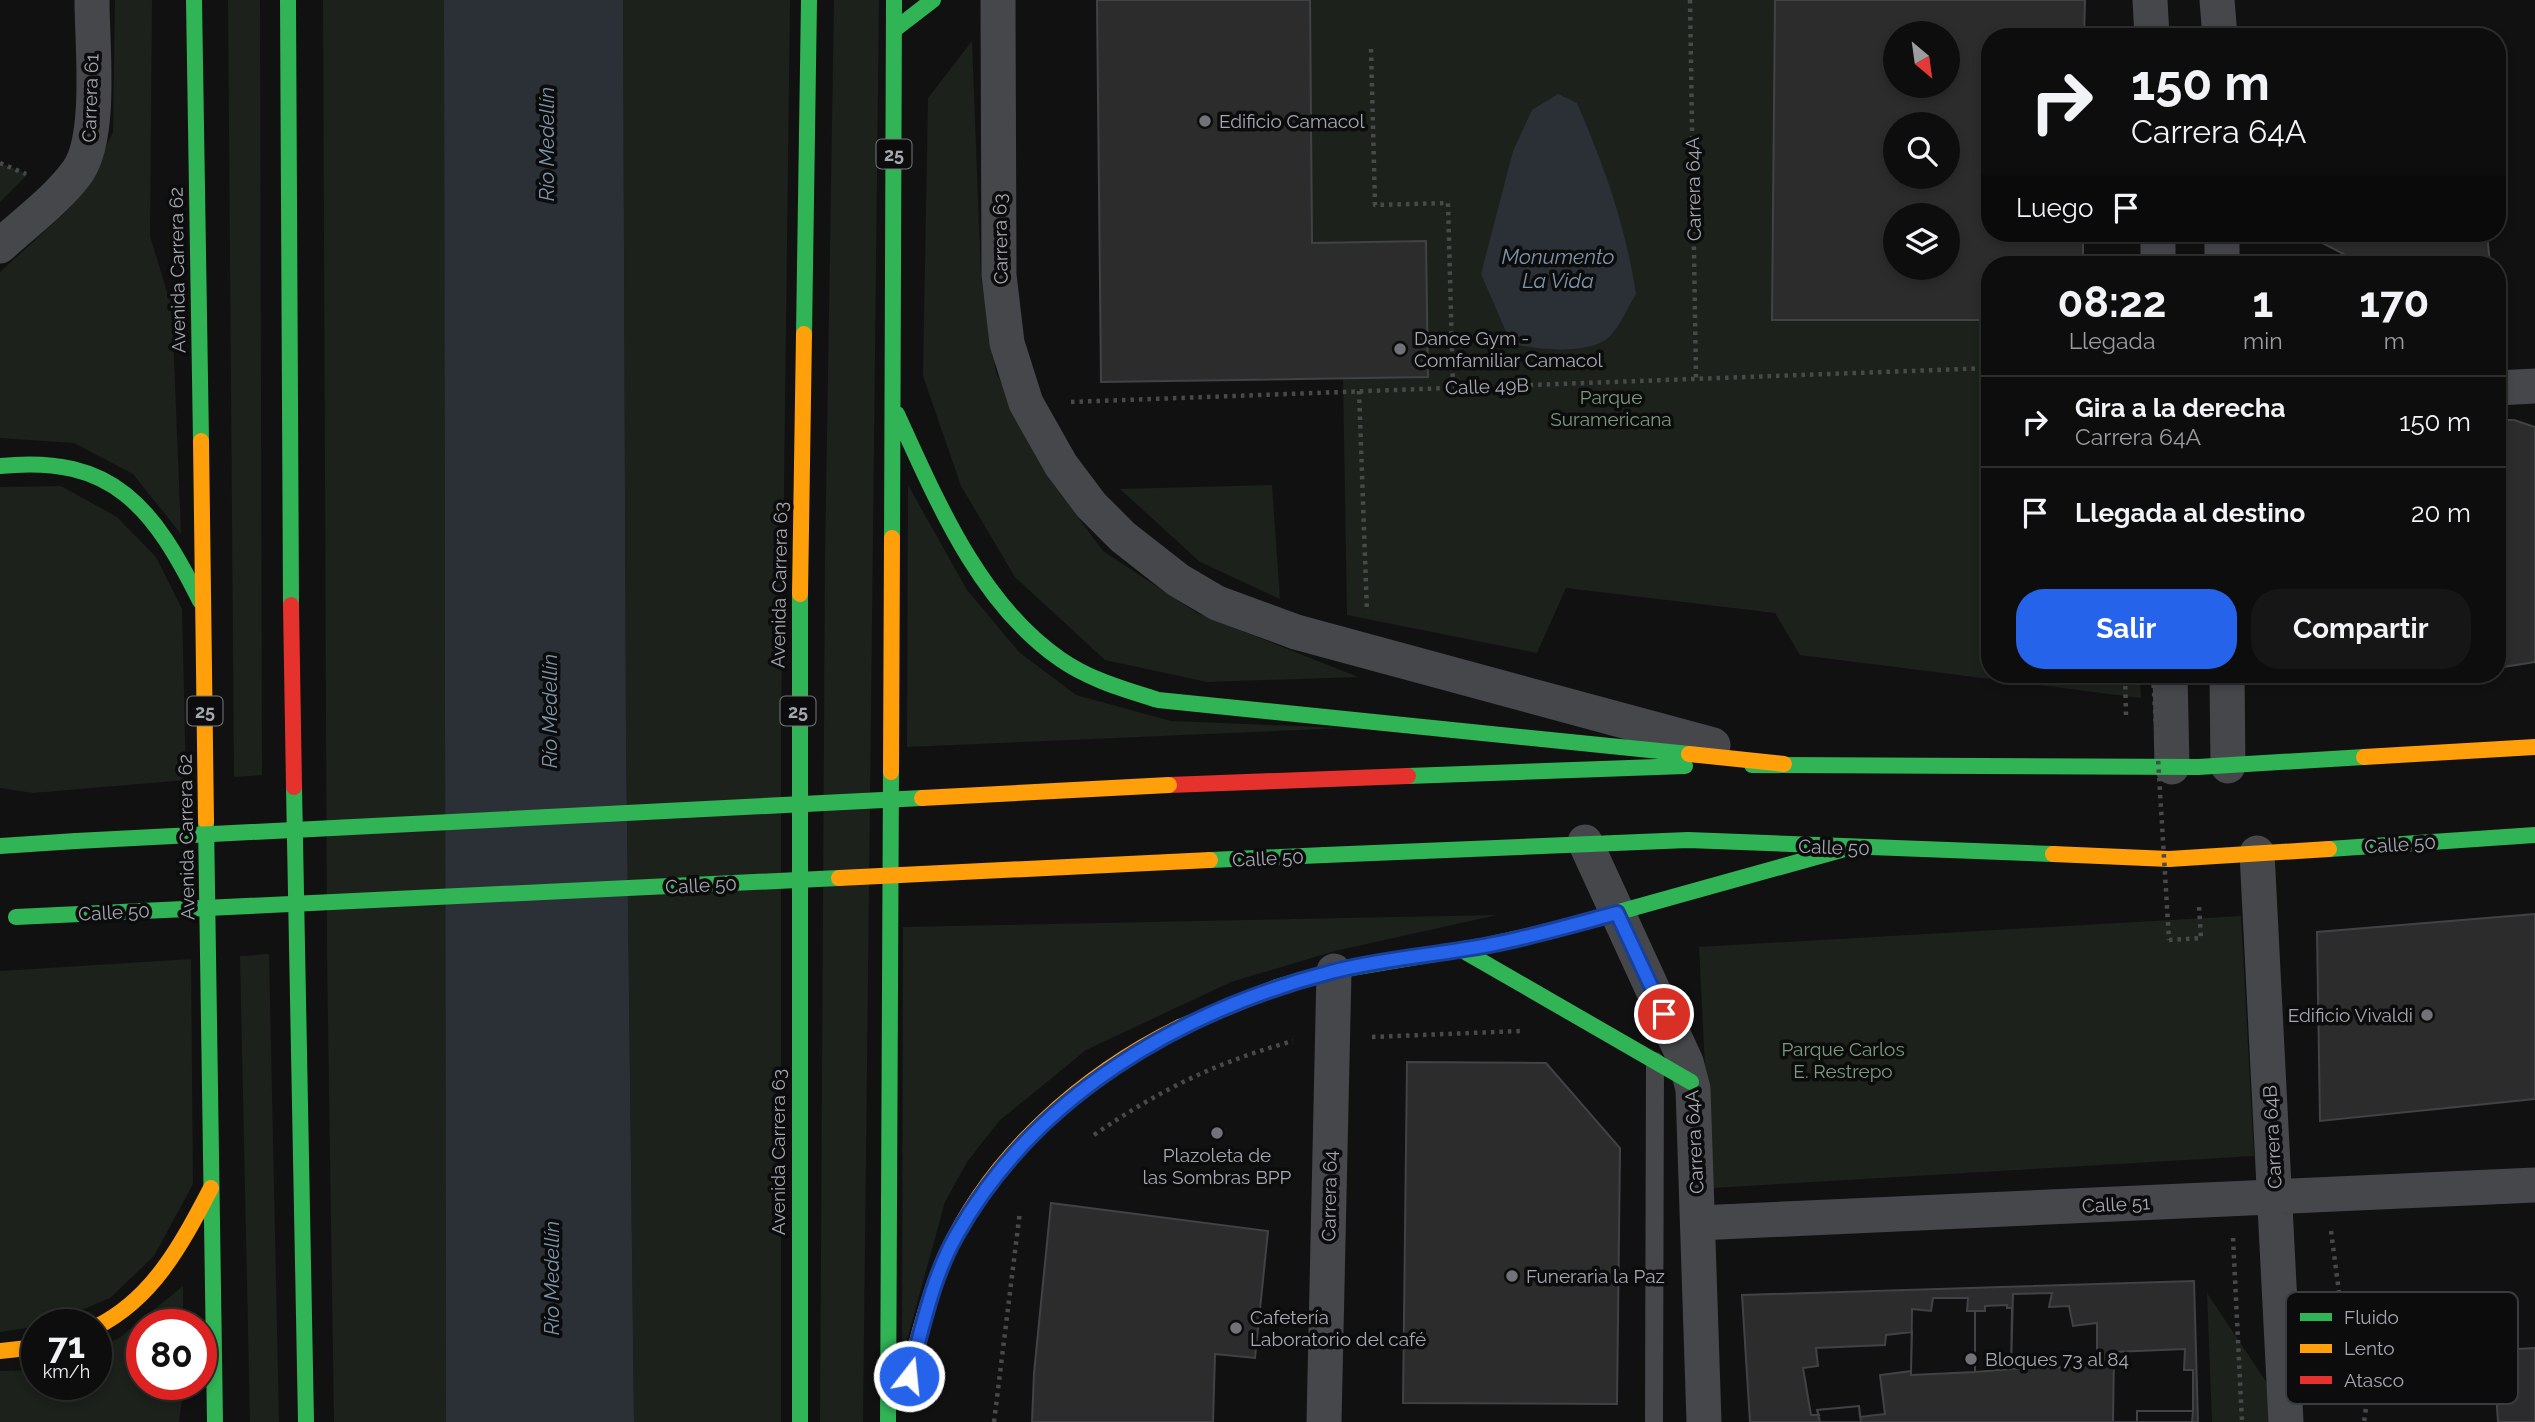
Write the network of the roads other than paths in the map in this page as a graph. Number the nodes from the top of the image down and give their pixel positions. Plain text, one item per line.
1 (92, 0) edge
2 (180, 0) edge
3 (194, 0) edge
4 (288, 0) edge
5 (809, 0) edge
6 (894, 0) edge
7 (933, 0) edge
8 (998, 0) edge
9 (2150, 0) edge
10 (2217, 0) edge
11 (2152, 28) edge
12 (2219, 28) edge
13 (894, 30) junction
14 (195, 63) junction
15 (0, 246) edge
16 (2535, 386) edge
17 (2506, 388) edge
18 (892, 405) junction
19 (0, 466) edge
20 (203, 607) junction
21 (2162, 683) edge
22 (2227, 683) edge
23 (2535, 747) edge
24 (1784, 764) junction
25 (2228, 766) junction
26 (2172, 767) junction
27 (2535, 835) edge
28 (1585, 842) junction
29 (0, 846) edge
30 (1852, 847) junction
31 (2257, 853) junction
32 (1617, 913) junction
33 (8, 918) edge
34 (1462, 950) junction
35 (1334, 971) junction
36 (1655, 1061) junction
37 (1691, 1082) junction
38 (214, 1183) junction
39 (2535, 1185) edge
40 (2275, 1196) junction
41 (1698, 1223) junction
42 (112, 1316) edge
43 (21, 1349) edge
44 (0, 1351) edge
45 (215, 1422) edge
46 (306, 1422) edge
47 (800, 1422) edge
48 (888, 1422) edge
49 (895, 1422) edge
50 (1324, 1422) edge
51 (1654, 1422) edge
52 (1704, 1422) edge
53 (2286, 1422) edge

1 - 15 street, Carrera 61
2 - 14 main road
3 - 14 main road, Avenida Carrera 62 / 25
4 - 46 main road
5 - 47 main road, Avenida Carrera 63 / 25
6 - 13 main road, 25
7 - 13 main road
8 - 24 street, Carrera 63
9 - 11 street
10 - 12 street
13 - 18 main road, 25
14 - 20 main road, Avenida Carrera 62 / 25
16 - 17 street
18 - 24 main road
18 - 48 main road, 25
19 - 20 main road
20 - 38 main road, Avenida Carrera 62 / 25
21 - 26 street
22 - 25 street
23 - 25 main road
24 - 26 main road
24 - 29 main road, bridge
25 - 26 main road
27 - 31 main road, Calle 50
28 - 30 main road, Calle 50
28 - 32 street, Carrera 64A
28 - 33 main road, Calle 50, bridge
30 - 31 main road, Calle 50
30 - 32 main road
31 - 40 street, Carrera 64B
32 - 34 main road
32 - 37 street, Carrera 64A
34 - 35 main road
34 - 36 main road
35 - 49 main road
35 - 50 street, Carrera 64
36 - 37 main road
36 - 51 lane
37 - 41 street, Carrera 64A
38 - 42 main road
38 - 45 main road, Avenida Carrera 62 / 25
39 - 40 street, Calle 51
40 - 41 street, Calle 51
40 - 53 street, Carrera 64B
41 - 52 street, Carrera 64A
43 - 44 main road

